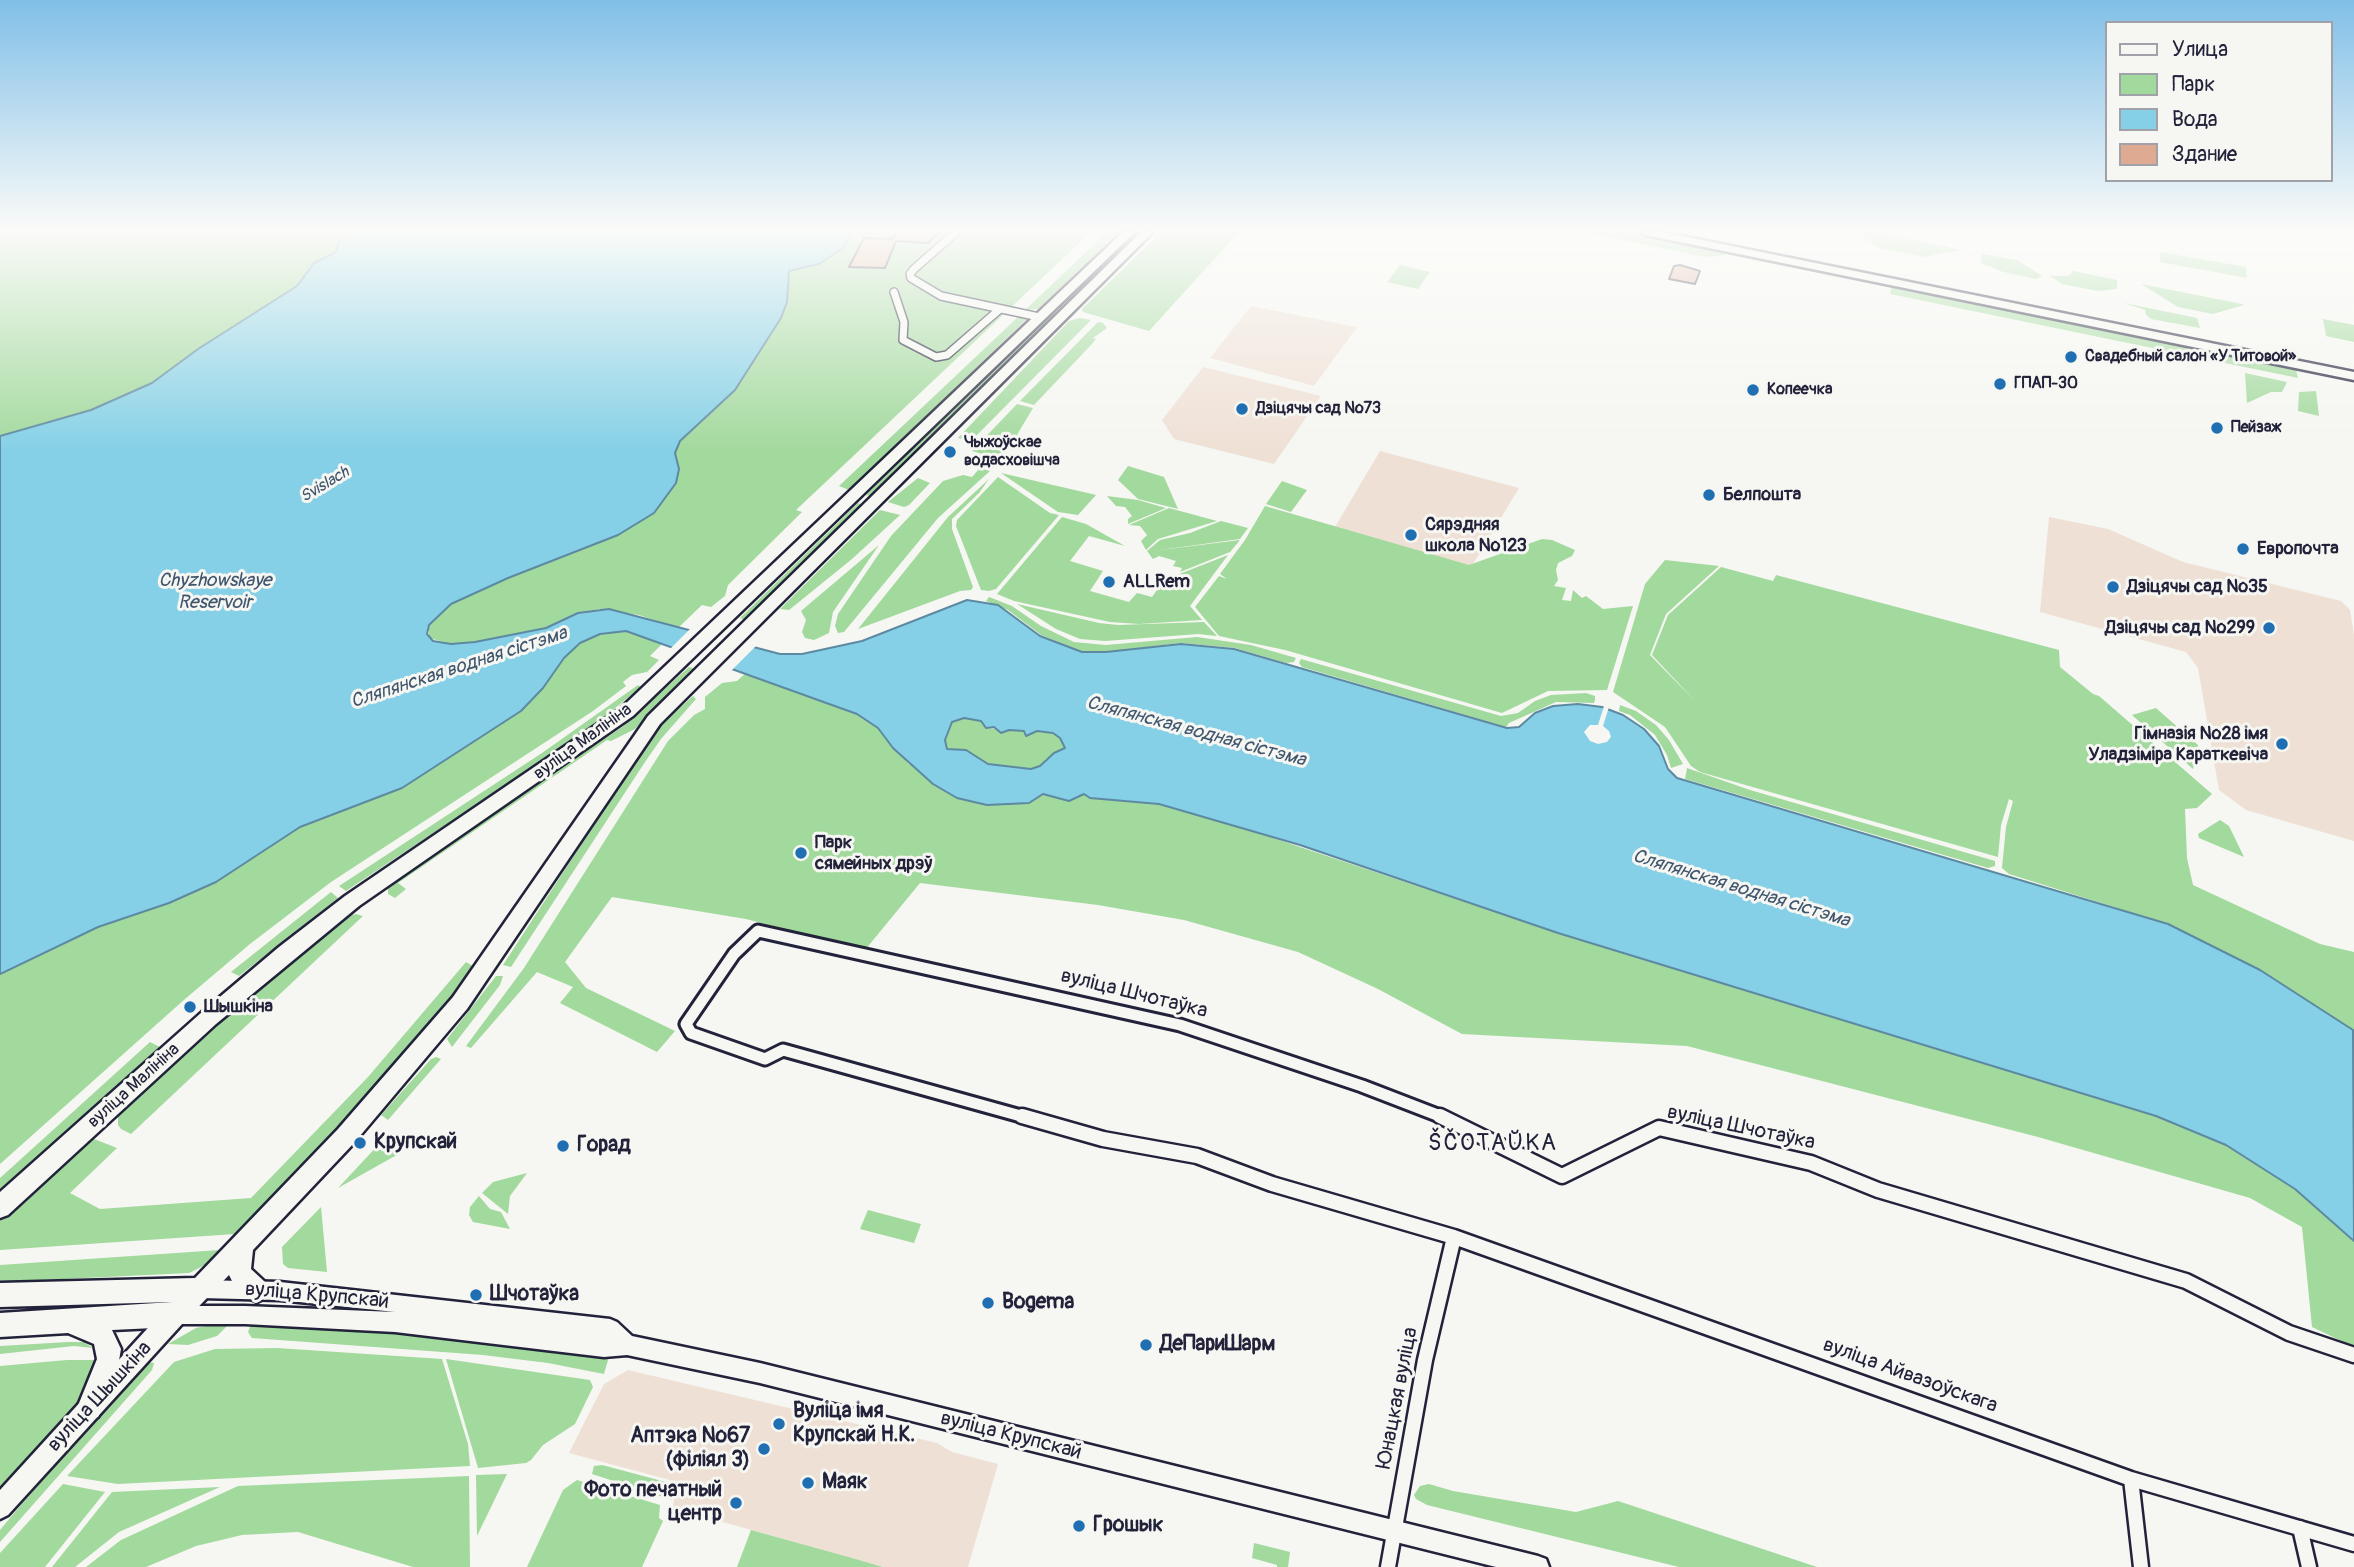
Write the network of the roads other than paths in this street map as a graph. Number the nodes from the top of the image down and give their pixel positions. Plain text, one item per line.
1 (900, 305) edge
2 (983, 305) edge
3 (1051, 305) edge
4 (1072, 305) edge
5 (2006, 305) edge
6 (2053, 305) edge
7 (1000, 309) junction
8 (1044, 312) junction
9 (1065, 312) junction
10 (2354, 366) edge
11 (2354, 376) edge
12 (0, 1207) edge
13 (1454, 1237) junction
14 (242, 1245) junction
15 (201, 1289) junction
16 (257, 1290) junction
17 (0, 1295) edge
18 (176, 1315) junction
19 (68, 1321) junction
20 (0, 1325) edge
21 (627, 1345) junction
22 (2354, 1355) edge
23 (89, 1408) junction
24 (2131, 1479) junction
25 (0, 1507) edge
26 (2300, 1528) junction
27 (1394, 1531) junction
28 (2354, 1544) edge
29 (1388, 1567) edge
30 (1538, 1567) edge
31 (2141, 1567) edge
32 (2309, 1567) edge

1 - 7 street
2 - 7 street
3 - 8 main road, вуліца Малініна
4 - 9 main road, вуліца Малініна
5 - 11 main road
6 - 10 main road
7 - 8 street
8 - 9 main road
8 - 12 main road, вуліца Малініна
9 - 14 main road, вуліца Малініна
13 - 22 street, вуліца Шчотаўка
13 - 24 street, вуліца Айвазоўскага
13 - 27 street, Юнацкая вуліца
14 - 15 main road, вуліца Малініна
14 - 16 main road
15 - 16 street, вуліца Крупскай
15 - 17 main road, вуліца Крупскай
15 - 18 main road, вуліца Шышкіна
16 - 21 street, вуліца Крупскай
18 - 19 main road, вуліца Крупскай
18 - 21 street, вуліца Крупскай
18 - 23 main road, вуліца Шышкіна
19 - 20 main road, вуліца Крупскай
19 - 23 main road
21 - 27 street, вуліца Крупскай
23 - 25 main road, вуліца Шышкіна
24 - 26 street, вуліца Айвазоўскага
24 - 31 street
26 - 28 street, вуліца Айвазоўскага
26 - 32 street
27 - 29 street, Юнацкая вуліца
27 - 30 street, вуліца Крупскай

